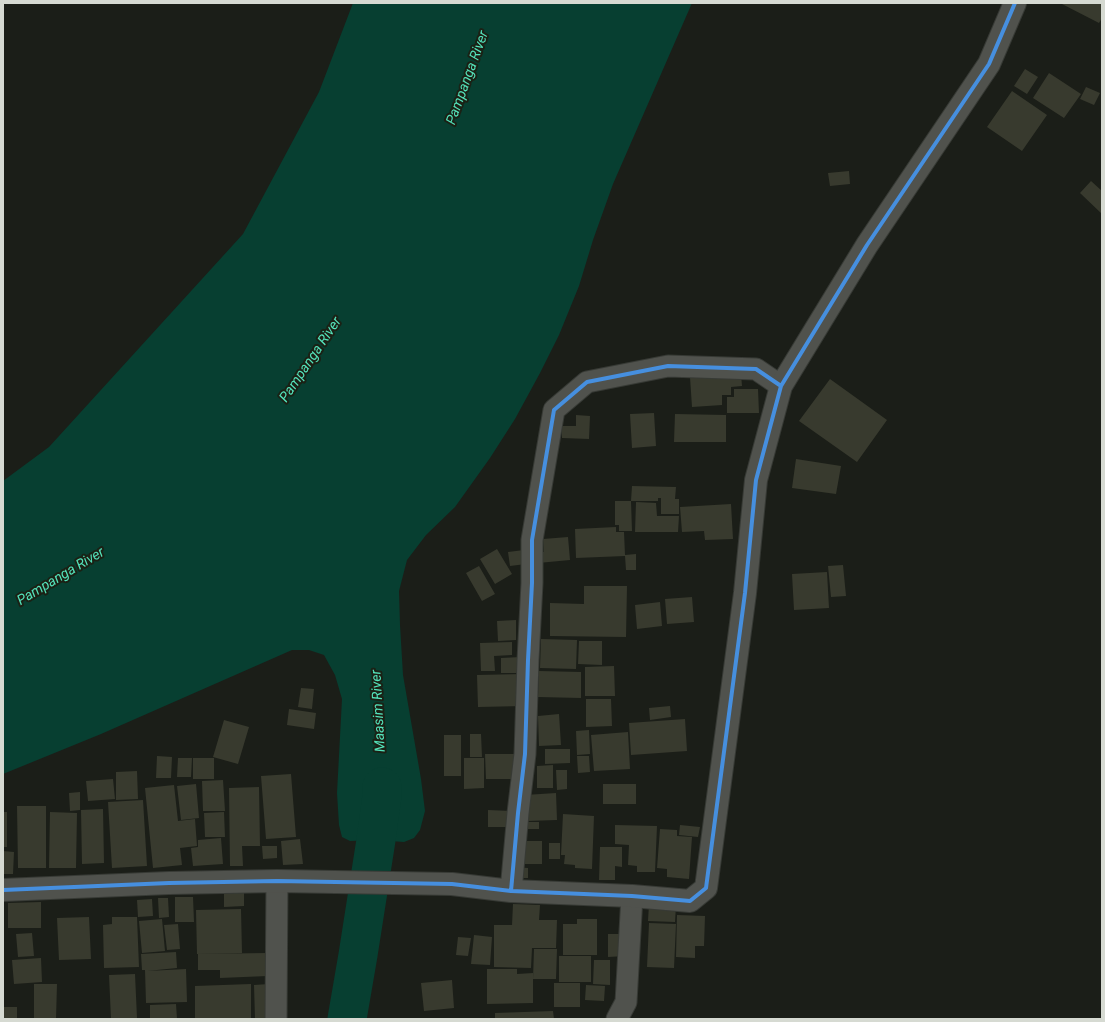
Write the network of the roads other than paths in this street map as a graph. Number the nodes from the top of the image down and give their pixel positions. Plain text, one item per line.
1 (1015, 3) edge
2 (781, 386) junction
3 (287, 881) junction
4 (3, 890) edge
5 (511, 891) junction
6 (632, 896) junction
7 (276, 1019) edge
8 (617, 1019) edge

1 - 2 street
2 - 5 street
2 - 6 street
3 - 4 street
3 - 5 street
3 - 7 street
5 - 6 street
6 - 8 street

